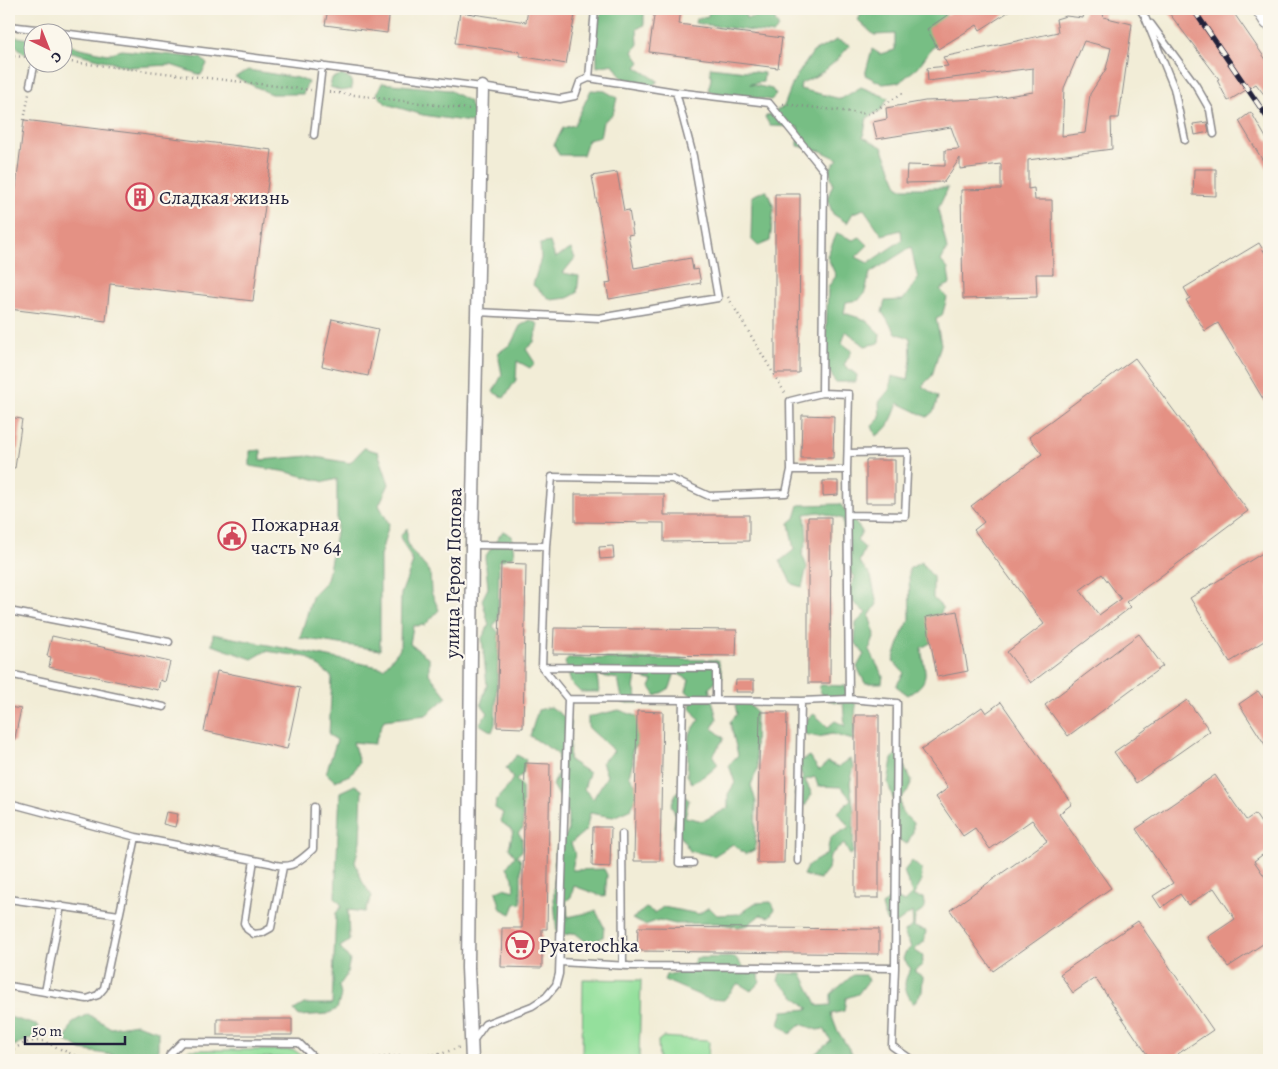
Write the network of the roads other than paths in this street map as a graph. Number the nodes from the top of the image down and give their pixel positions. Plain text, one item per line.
1 (595, 9) edge
2 (1140, 9) edge
3 (1262, 9) edge
4 (1145, 16) junction
5 (1269, 20) edge
6 (9, 26) edge
7 (22, 28) edge
8 (72, 34) edge
9 (322, 66) junction
10 (32, 72) edge
11 (589, 78) junction
12 (30, 85) road end
13 (482, 87) junction
14 (676, 92) junction
15 (1214, 134) dead end
16 (314, 135) dead end
17 (1186, 140) dead end
18 (477, 312) junction
19 (822, 393) junction
20 (848, 453) junction
21 (791, 470) junction
22 (847, 470) junction
23 (848, 515) junction
24 (472, 545) junction
25 (546, 546) junction
26 (9, 611) edge
27 (169, 642) dead end
28 (542, 667) junction
29 (9, 674) edge
30 (568, 699) junction
31 (683, 700) junction
32 (716, 700) junction
33 (849, 700) junction
34 (801, 701) junction
35 (164, 707) dead end
36 (9, 803) edge
37 (314, 807) dead end
38 (622, 834) dead end
39 (136, 837) junction
40 (254, 860) junction
41 (798, 861) dead end
42 (693, 863) dead end
43 (283, 867) junction
44 (9, 899) edge
45 (61, 906) junction
46 (119, 915) junction
47 (560, 962) junction
48 (623, 966) junction
49 (894, 968) junction
50 (9, 986) edge
51 (45, 992) junction
52 (471, 1043) junction
53 (168, 1060) edge
54 (316, 1060) edge
55 (472, 1060) edge
56 (912, 1060) edge

1 - 11 lane
2 - 4 lane
3 - 5 street
4 - 15 lane
4 - 17 lane
6 - 7 lane
8 - 9 lane
9 - 13 lane
9 - 16 lane
10 - 12 lane
11 - 13 lane
11 - 14 lane
13 - 18 street, улица Героя Попова
14 - 18 lane
14 - 19 lane
18 - 24 street, улица Героя Попова
19 - 20 lane
19 - 21 lane
20 - 22 lane
20 - 23 lane
21 - 22 lane
21 - 25 lane
22 - 23 lane
23 - 33 lane
24 - 25 lane
24 - 52 street, улица Героя Попова
25 - 28 lane
26 - 27 lane
28 - 30 lane
28 - 32 lane
29 - 35 lane
30 - 31 lane
30 - 47 lane
31 - 32 lane
31 - 42 lane
32 - 34 lane
33 - 34 lane
33 - 49 lane
34 - 41 lane
36 - 39 lane
37 - 43 lane
38 - 48 lane
39 - 40 lane
39 - 46 lane
40 - 43 lane
40 - 43 lane
44 - 45 lane
45 - 46 lane
45 - 51 lane
46 - 51 lane
47 - 48 lane
47 - 52 lane
48 - 49 lane
49 - 56 lane
50 - 51 lane
52 - 55 street, улица Героя Попова
53 - 54 lane

